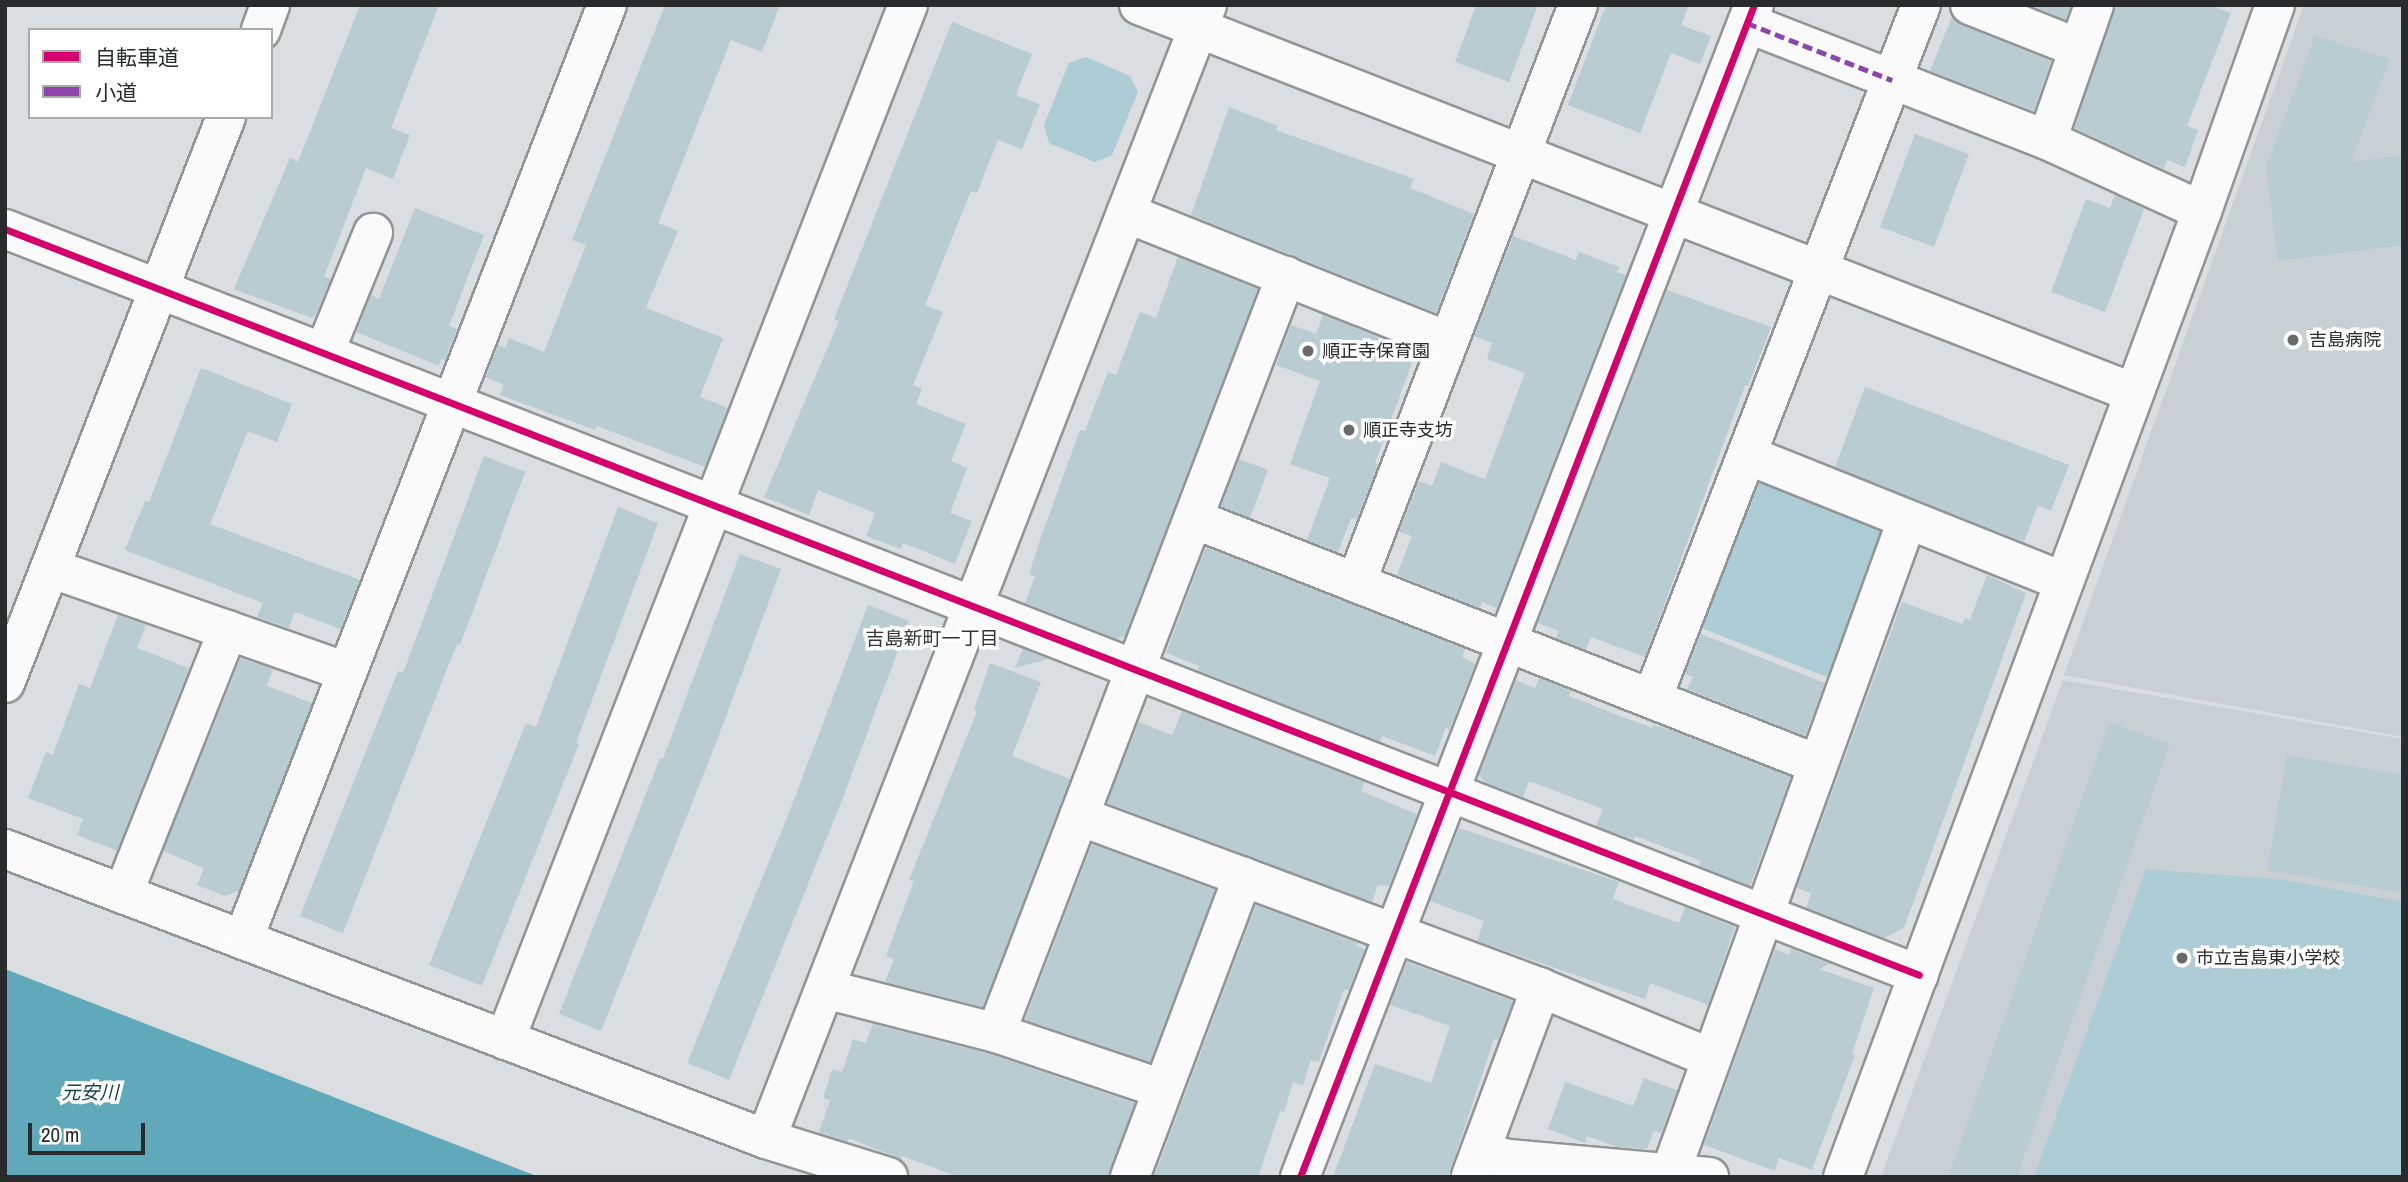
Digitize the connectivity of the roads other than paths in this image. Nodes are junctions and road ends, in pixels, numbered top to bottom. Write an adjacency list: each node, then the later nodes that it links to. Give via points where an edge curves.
1 (270, 5): 12 (street)
2 (607, 5): 29 (street)
3 (908, 5): 31 (street)
4 (1139, 5): 11 (street)
5 (1578, 5): 17 (street)
6 (1921, 5): 14 (street)
7 (1970, 5): 13 (street)
8 (2094, 5): 13 (street)
9 (2275, 5): 18 (street)
10 (1750, 14): 14 (street); 20 (street)
11 (1202, 17): 17 (street); 19 (street)
12 (262, 28)
13 (2078, 48): 16 (street)
14 (1892, 80): 16 (street); 23 (street)
15 (225, 119): 25 (street)
16 (2047, 140): 18 (street)
17 (1520, 155): 20 (street); 26 (street)
18 (2202, 211): 28 (street)
19 (1126, 212): 24 (street); 37 (street)
20 (1673, 214): 23 (street); 39 (street)
21 (5, 229): 25 (street)
22 (373, 233): 27 (street)
23 (1818, 270): 28 (street); 30 (street)
24 (1286, 276): 26 (street); 32 (street)
25 (159, 289): 27 (street); 34 (street)
26 (1448, 341): 36 (street)
27 (324, 353): 29 (street)
28 (2134, 393): 35 (street)
29 (452, 403): 31 (street); 41 (street)
30 (1747, 455): 33 (street); 43 (street)
31 (713, 505): 37 (street); 57 (street)
32 (1194, 519): 36 (street); 40 (street)
33 (1907, 520): 35 (street); 44 (street)
34 (50, 568): 38 (street); 42 (street)
35 (2064, 582): 53 (street)
36 (1356, 583): 39 (street)
37 (974, 607): 40 (street); 55 (street)
38 (228, 631): 41 (street); 49 (street)
39 (1507, 642): 43 (street); 45 (street)
40 (1135, 669): 45 (street); 46 (street)
41 (347, 672): 52 (street)
42 (5, 683)
43 (1652, 699): 44 (street)
44 (1817, 764): 50 (street)
45 (1449, 792): 50 (street); 51 (street)
46 (1079, 816): 48 (street); 56 (street)
47 (5, 849): 49 (street)
48 (1243, 877): 51 (street); 59 (street)
49 (123, 894): 52 (street)
50 (1764, 915): 53 (street); 58 (street)
51 (1394, 933): 54 (street); 65 (street)
52 (243, 940): 57 (street)
53 (1919, 975): 67 (street)
54 (1541, 988): 58 (street); 61 (street)
55 (825, 989): 56 (street); 60 (street)
56 (996, 1033): 59 (street)
57 (505, 1040): 60 (street)
58 (1711, 1058): 62 (street)
59 (1162, 1089): 64 (street)
60 (766, 1139): 63 (street)
61 (1475, 1164): 62 (street, via 1509,1159)
62 (1671, 1171): 66 (street)
63 (888, 1177)
64 (1130, 1177)
65 (1300, 1177)
66 (1709, 1177)
67 (1843, 1177)

